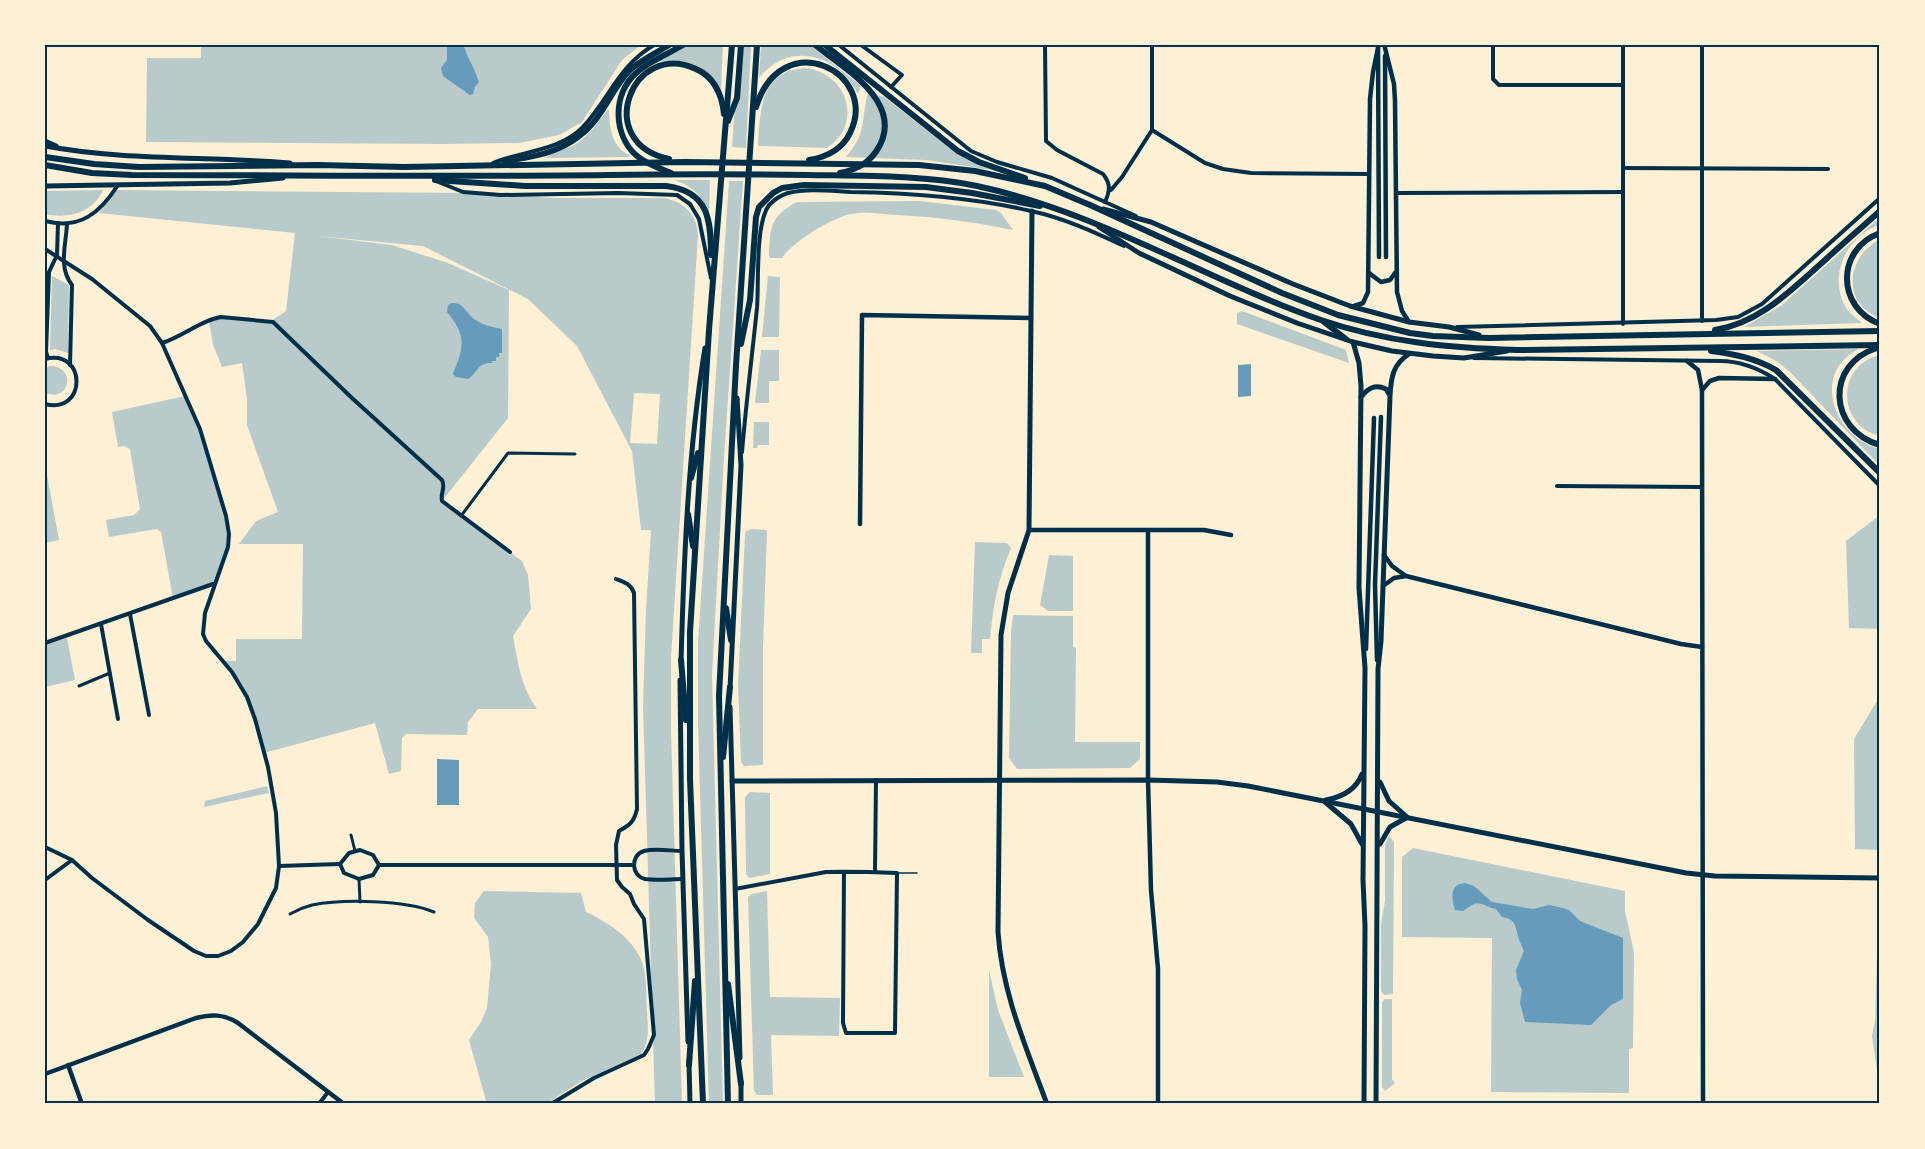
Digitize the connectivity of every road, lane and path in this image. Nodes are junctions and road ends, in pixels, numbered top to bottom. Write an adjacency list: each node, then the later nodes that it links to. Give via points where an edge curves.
1 (654, 45): 29 (street, via 625,68 572,136)
2 (669, 45): 29 (main road, via 625,76 596,120 569,145 534,157)
3 (682, 45): 36 (main road, via 632,77 622,95 618,115 622,134 633,152 649,164)
4 (732, 45): 21 (main road)
5 (741, 45): 21 (main road, via 737,98)
6 (757, 45): 20 (main road)
7 (815, 45): 38 (main road, via 873,92 884,114 882,141 872,158 860,167)
8 (825, 45): 44 (main road, via 958,151)
9 (839, 45): 19 (street)
10 (861, 45): 19 (street, via 902,75)
11 (1045, 45): 45 (street, via 1046,141 1103,174)
12 (1152, 45): 22 (street)
13 (1493, 45): 18 (street, via 1493,79 1498,85)
14 (1623, 45): 18 (street)
15 (1702, 45): 34 (street)
16 (1378, 47): 37 (street, via 1371,85); 63 (street)
17 (1385, 47): 47 (street, via 1394,84); 64 (street)
18 (1623, 85): 33 (street)
19 (891, 87): 49 (street, via 979,156 1052,178)
20 (752, 119): 28 (main road, via 762,91 783,68 805,62 828,67 849,88 855,106 853,126 842,145 825,157); 91 (main road)
21 (726, 127): 27 (main road, via 720,95 699,70 677,64 655,68 637,81 627,102 630,131 640,146 656,155); 68 (main road)
22 (1152, 130): 37 (street, via 1205,163 1222,169 1251,173); 45 (street)
23 (45, 141): 25 (main road)
24 (45, 146): 25 (main road)
25 (75, 152): 31 (main road)
26 (45, 157): 31 (main road, via 139,167)
27 (685, 162): 28 (main road); 32 (main road)
28 (784, 162): 44 (main road, via 919,165 975,171)
29 (493, 163): 32 (main road)
30 (45, 165): 39 (main road, via 109,174)
31 (318, 165): 32 (main road)
32 (475, 166)
33 (1623, 168): 34 (street); 46 (street)
34 (1702, 169): 35 (street); 72 (street)
35 (1828, 169)
36 (674, 174): 38 (main road); 40 (main road)
37 (1369, 174): 67 (street)
38 (828, 175): 51 (main road, via 952,182)
39 (302, 176): 40 (main road); 42 (main road, via 230,183)
40 (408, 177): 41 (main road)
41 (433, 180): 68 (street, via 463,192 491,194 677,195 690,204 699,219); 68 (main road, via 525,186 678,187 690,192 704,208 710,224)
42 (118, 185): 43 (main road); 58 (street, via 96,211)
43 (45, 186)
44 (1046, 186): 50 (main road)
45 (1110, 191): 49 (street)
46 (1623, 192): 47 (street); 74 (street)
47 (1396, 193): 66 (street)
48 (1880, 198): 72 (street, via 1762,304 1720,322)
49 (1105, 202): 56 (street)
50 (1090, 205): 56 (main road); 80 (main road, via 1338,315 1410,333)
51 (1058, 209): 54 (main road); 91 (main road, via 926,187 791,186 773,193 759,207 754,228 750,300)
52 (1032, 211): 61 (street, via 1076,225); 70 (main road); 103 (street, via 978,200 904,193 801,192 778,197 761,226)
53 (1880, 211): 79 (main road, via 1763,312 1727,327)
54 (1088, 220): 61 (main road); 71 (main road)
55 (45, 221): 57 (street)
56 (1150, 222): 69 (main road)
57 (58, 224): 58 (street); 62 (street)
58 (67, 224): 65 (street)
59 (1880, 233): 75 (main road, via 1856,251 1846,277 1854,304)
60 (45, 249): 62 (street)
61 (1139, 253): 81 (main road, via 1269,312)
62 (57, 255): 65 (street); 88 (street, via 49,272)
63 (1379, 257)
64 (1386, 257)
65 (63, 260): 82 (street, via 142,319); 90 (street, via 65,276 72,285)
66 (1396, 272): 67 (street, via 1386,282); 73 (street, via 1399,304)
67 (1369, 273): 69 (street, via 1366,301)
68 (712, 282): 77 (main road)
69 (1350, 306): 73 (main road)
70 (1031, 318): 111 (street, via 862,315); 112 (main road)
71 (1321, 320): 81 (main road); 85 (main road, via 1409,342)
72 (1702, 321): 74 (street)
73 (1409, 322): 76 (main road)
74 (1623, 324): 76 (street)
75 (1880, 324)
76 (1449, 327): 80 (main road)
77 (709, 330): 100 (main road); 105 (main road)
78 (1880, 331): 79 (main road)
79 (1683, 334): 80 (main road)
80 (1489, 338)
81 (1349, 340): 86 (main road); 96 (main road)
82 (162, 343): 110 (street, via 221,317 273,322 438,475 444,484 442,501); 120 (street, via 200,429 226,516 228,547)
83 (1880, 346): 84 (main road); 101 (main road, via 1852,362 1843,377 1839,396 1842,413 1852,428)
84 (1683, 349): 85 (main road); 104 (main road, via 1740,355 1776,370)
85 (1517, 350): 87 (main road)
86 (1409, 354): 87 (main road); 95 (main road, via 1396,365)
87 (1464, 358): 89 (street)
88 (46, 359): 90 (street, via 59,358)
89 (1687, 361): 92 (street, via 1720,358 1743,363); 94 (street, via 1698,370)
90 (70, 365): 97 (street, via 77,379 74,395 63,404)
91 (736, 365): 93 (main road)
92 (1774, 379): 94 (street, via 1719,378); 107 (street)
93 (735, 382): 103 (main road); 122 (main road)
94 (1702, 390): 108 (street)
95 (1390, 396): 96 (main road, via 1386,389 1376,387); 116 (main road)
96 (1362, 397): 129 (main road, via 1359,588)
97 (45, 405)
98 (1381, 417): 130 (street, via 1375,585)
99 (1374, 418): 129 (street)
100 (702, 441): 105 (main road); 117 (main road)
101 (1880, 445)
102 (575, 454): 110 (street, via 508,453)
103 (741, 465): 125 (main road)
104 (1880, 473)
105 (690, 478): 109 (main road)
106 (1557, 486): 108 (street)
107 (1880, 486)
108 (1702, 488): 127 (street)
109 (688, 514): 117 (main road); 128 (main road)
110 (461, 516): 115 (street)
111 (860, 524)
112 (1029, 530): 113 (street); 140 (main road, via 1012,576 1001,635)
113 (1148, 531): 114 (street, via 1204,530); 141 (street)
114 (1231, 535)
115 (510, 552)
116 (1384, 555): 118 (street); 121 (main road)
117 (695, 561): 138 (main road)
118 (1406, 576): 121 (street); 127 (street)
119 (616, 579): 157 (street, via 634,593 637,809 635,819 616,838)
120 (214, 584): 123 (street); 159 (street, via 203,634 232,672 255,719 276,813)
121 (1383, 586): 130 (main road)
122 (723, 593): 125 (main road); 143 (main road)
123 (129, 614): 124 (street); 134 (street)
124 (102, 624): 126 (street); 131 (street)
125 (731, 640): 133 (main road)
126 (45, 643)
127 (1702, 647): 164 (street)
128 (681, 660): 138 (main road); 153 (main road)
129 (1365, 668): 136 (main road)
130 (1378, 669): 137 (main road)
131 (110, 673): 132 (street); 135 (street)
132 (79, 686)
133 (730, 687): 142 (main road); 143 (main road)
134 (149, 715)
135 (118, 719)
136 (1364, 771): 137 (main road); 144 (main road, via 1351,790); 145 (main road)
137 (1378, 775): 146 (main road); 147 (main road, via 1389,801)
138 (690, 779): 174 (main road)
139 (876, 780): 140 (main road); 142 (main road); 161 (street)
140 (999, 780): 141 (main road); 188 (main road, via 1001,966 1014,1015)
141 (1148, 780): 144 (main road, via 1217,782); 189 (street, via 1158,969)
142 (732, 781): 169 (main road)
143 (720, 788): 173 (main road)
144 (1324, 801): 145 (main road); 150 (main road, via 1351,823)
145 (1364, 809): 146 (main road); 150 (main road)
146 (1378, 812): 147 (main road); 151 (main road)
147 (1408, 818): 151 (main road, via 1390,827); 164 (main road)
148 (351, 835): 152 (street)
149 (45, 847): 154 (street)
150 (1363, 849): 190 (main road)
151 (1378, 849): 191 (main road)
152 (355, 851): 155 (street); 156 (street, via 370,852)
153 (682, 851): 158 (street, via 644,851 636,857); 167 (main road)
154 (72, 860): 159 (street, via 148,920 206,956 231,951 258,924 276,888); 168 (street)
155 (340, 864): 159 (street); 166 (street, via 348,876)
156 (378, 865): 157 (street); 166 (street, via 373,875)
157 (616, 865): 158 (street); 183 (street, via 619,884 630,894 644,919 654,1035 644,1055)
158 (634, 865): 167 (street, via 635,872 644,879)
159 (279, 866)
160 (844, 872): 161 (street); 162 (street, via 846,1033 895,1033); 169 (street)
161 (875, 872): 162 (street)
162 (897, 873): 163 (lane)
163 (917, 873)
164 (1702, 876): 165 (main road); 192 (street)
165 (1880, 878)
166 (359, 879): 170 (street)
167 (683, 879): 176 (main road)
168 (45, 880)
169 (735, 889): 178 (main road)
170 (360, 903): 171 (street, via 412,905); 172 (street, via 314,904)
171 (434, 912)
172 (290, 914)
173 (725, 952): 178 (main road); 186 (main road)
174 (697, 954): 176 (main road); 185 (main road)
175 (68, 1065): 177 (street); 179 (street, via 196,1018 216,1015 238,1023); 180 (street)
176 (689, 1065): 184 (main road)
177 (45, 1074)
178 (741, 1084): 187 (main road)
179 (328, 1092): 181 (street); 182 (street)
180 (82, 1104)
181 (319, 1104)
182 (344, 1104)
183 (551, 1104)
184 (690, 1104)
185 (703, 1104)
186 (728, 1104)
187 (741, 1104)
188 (1047, 1104)
189 (1158, 1104)
190 (1364, 1104)
191 (1376, 1104)
192 (1703, 1104)

